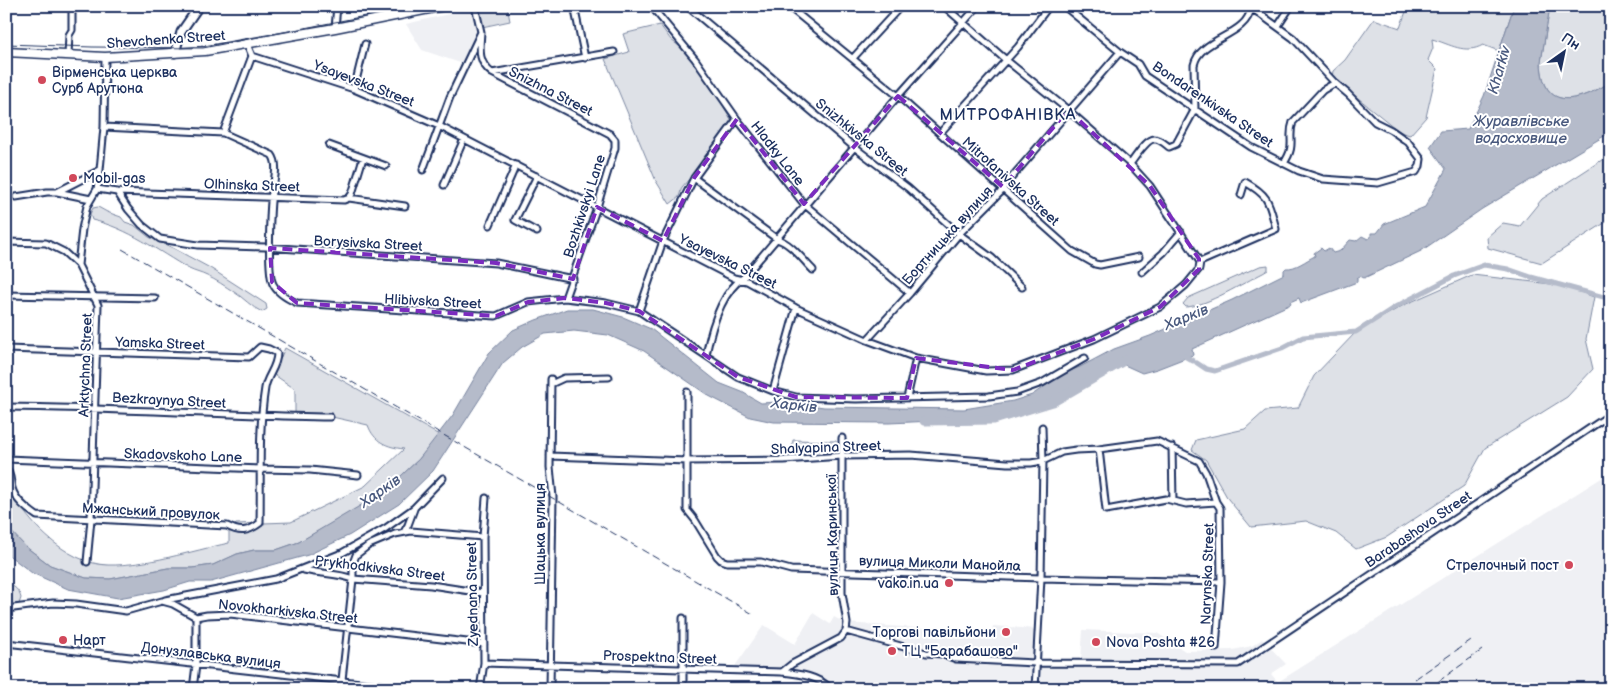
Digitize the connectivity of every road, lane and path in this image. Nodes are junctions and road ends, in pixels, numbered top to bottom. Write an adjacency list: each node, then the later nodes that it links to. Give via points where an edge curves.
1 (72, 6): 27 (street)
2 (199, 6): 26 (street, via 181,32)
3 (337, 6): 19 (street)
4 (444, 6): 19 (main road, Shevchenka Street)
5 (475, 6): 20 (street)
6 (574, 6): 30 (street)
7 (651, 6): 43 (street, Hladky Lane, via 695,59)
8 (687, 6): 51 (street, Snizhkivska Street)
9 (788, 6): 31 (street, Mitrofanivska Street)
10 (901, 6): 31 (street)
11 (944, 6): 17 (street)
12 (978, 6): 17 (street)
13 (1049, 6): 34 (street)
14 (1064, 6): 25 (street, Bondarenkivska Street)
15 (1291, 6): 18 (street)
16 (1250, 7): 18 (street); 42 (street, via 1244,23 1195,60)
17 (963, 23): 34 (street); 40 (street)
18 (1278, 26): 38 (street)
19 (334, 28): 21 (main road, Shevchenka Street)
20 (481, 32): 32 (street); 33 (street)
21 (247, 44): 26 (main road, Shevchenka Street); 28 (street)
22 (365, 44): 39 (street)
23 (6, 52): 27 (main road, Shevchenka Street)
24 (614, 52): 30 (street)
25 (1120, 52): 41 (street, Бортницька вулиця); 42 (street, Bondarenkivska Street, via 1138,64 1145,76)
26 (175, 53): 29 (main road, Shevchenka Street)
27 (68, 55): 29 (main road, Shevchenka Street)
28 (252, 56): 39 (street, Ysayevska Street); 46 (street)
29 (105, 57): 45 (street)
30 (585, 58): 35 (street)
31 (853, 58): 40 (street, Mitrofanivska Street)
32 (469, 59): 33 (street); 44 (street)
33 (480, 59): 36 (street, Snizhna Street)
34 (1006, 60): 41 (street); 47 (street)
35 (506, 70): 36 (street); 37 (street)
36 (492, 73): 37 (street, Snizhna Street)
37 (503, 79): 49 (street, Snizhna Street, via 610,134)
38 (1334, 83): 53 (street, via 1323,90 1293,122 1292,145); 53 (street, Bondarenkivska Street, via 1375,122 1408,142 1420,156 1421,163 1416,172 1378,183 1322,178)
39 (354, 89): 44 (street, Ysayevska Street)
40 (898, 96): 47 (street, Mitrofanivska Street); 51 (street)
41 (1068, 110): 54 (street); 63 (street, Бортницька вулиця)
42 (1195, 110): 53 (street, Bondarenkivska Street, via 1250,147); 54 (street, via 1175,146 1157,139 1149,140)
43 (737, 119): 60 (street); 71 (street, Hladky Lane)
44 (439, 126): 48 (street, Ysayevska Street); 58 (street)
45 (104, 128): 46 (street); 57 (street)
46 (223, 133): 68 (street, via 274,157)
47 (940, 133): 63 (street, Mitrofanivska Street)
48 (464, 139): 55 (street, Ysayevska Street); 61 (street)
49 (615, 140): 73 (street, Bozhkivskyi Lane)
50 (329, 145): 52 (street)
51 (854, 147): 71 (street); 77 (street, Snizhkivska Street, via 908,188)
52 (364, 158): 56 (street); 69 (street)
53 (1284, 163)
54 (1130, 164): 76 (street, via 1150,186)
55 (516, 165): 59 (street, Ysayevska Street); 74 (street)
56 (386, 166)
57 (100, 170): 62 (street); 64 (street)
58 (423, 170)
59 (536, 176): 73 (street, Ysayevska Street); 75 (street, via 515,220)
60 (694, 178): 78 (street); 79 (street)
61 (444, 185)
62 (97, 189): 65 (street, Olhinska Street); 70 (street)
63 (1003, 189): 77 (street, Бортницька вулиця); 82 (street, Mitrofanivska Street, via 1072,251 1095,264)
64 (57, 192): 67 (street); 70 (street)
65 (118, 192): 68 (street, Olhinska Street); 81 (street, Borysivska Street, via 142,225 160,239 198,245)
66 (1241, 195): 83 (street, via 1245,182 1265,195 1276,229)
67 (16, 197)
68 (272, 197): 69 (street, Olhinska Street); 81 (street)
69 (349, 198): 72 (street, Olhinska Street)
70 (91, 199): 84 (street, via 82,229)
71 (804, 204): 78 (street); 90 (street, Hladky Lane)
72 (405, 206)
73 (597, 207): 79 (street, Ysayevska Street); 87 (street, Bozhkivskyi Lane)
74 (490, 225)
75 (537, 232)
76 (1181, 232): 83 (street); 86 (street)
77 (959, 234): 89 (street, Snizhkivska Street); 90 (street, Бортницька вулиця)
78 (777, 239): 85 (street, via 796,252); 88 (street)
79 (663, 241): 88 (street, Ysayevska Street); 96 (street)
80 (6, 242): 84 (street, via 46,243 64,252)
81 (270, 248): 87 (street, Borysivska Street, via 496,263); 94 (street, Hlibivska Street, via 272,282 290,300 304,304 496,316 528,302)
82 (1139, 257)
83 (1200, 262): 101 (street, Ysayevska Street, via 1199,269 1186,285 1160,308 1094,339 1013,370 986,371)
84 (78, 265): 92 (street, Arktychna Street)
85 (813, 270)
86 (1142, 272)
87 (573, 279): 94 (street)
88 (740, 279): 95 (street, Ysayevska Street); 100 (street, via 718,311)
89 (1022, 286)
90 (910, 292): 97 (street, Бортницька вулиця)
91 (6, 295): 92 (street)
92 (95, 297): 93 (street); 99 (street, Arktychna Street, via 98,305)
93 (155, 298)
94 (565, 298): 96 (street, Hlibivska Street)
95 (796, 308): 97 (street, Ysayevska Street); 105 (street)
96 (639, 311): 100 (street, Hlibivska Street)
97 (867, 340): 101 (street, Ysayevska Street)
98 (6, 349): 99 (street, Yamska Street)
99 (96, 351): 108 (street, Arktychna Street); 110 (street, Yamska Street, via 249,358 260,348 269,349 277,354 277,361 267,378)
100 (706, 355): 105 (street, Hlibivska Street, via 738,377)
101 (916, 358): 106 (street)
102 (1086, 358): 106 (street, Hlibivska Street, via 1042,383 1017,392)
103 (609, 377): 117 (street, Шацька вулиця, via 551,381)
104 (687, 392): 120 (street)
105 (773, 392): 106 (street, Hlibivska Street, via 796,397)
106 (907, 398)
107 (6, 407): 108 (street, Bezkraynya Street)
108 (95, 408): 110 (street, Bezkraynya Street); 122 (street, Arktychna Street)
109 (1611, 414): 153 (street, Barabashova Street, via 1238,664)
110 (262, 416): 111 (street, Bezkraynya Street); 124 (street)
111 (330, 417)
112 (1042, 427): 121 (street)
113 (842, 438): 118 (street, вулиця Каринської)
114 (1157, 441): 115 (street, Narynska Street); 116 (street, Shalyapina Street)
115 (1172, 447): 128 (street); 129 (street, Narynska Street, via 1199,461)
116 (1099, 450): 121 (street, Shalyapina Street, via 1062,452); 128 (street, via 1106,510 1166,499)
117 (550, 456): 120 (street, Shalyapina Street); 154 (street, Шацька вулиця, via 553,497)
118 (842, 456): 120 (street, Shalyapina Street); 121 (street, Shalyapina Street, via 911,456 1007,463); 138 (street, вулиця Каринської)
119 (6, 459): 122 (street, Skadovskoho Lane)
120 (687, 461): 138 (street, вулиця Миколи Манойла, via 686,510 721,560 760,562 791,570)
121 (1043, 461): 140 (street)
122 (92, 462): 124 (street, Skadovskoho Lane); 131 (street, Arktychna Street)
123 (6, 468): 131 (street, Мжанський провулок, via 13,492 37,516)
124 (261, 469): 125 (street, Skadovskoho Lane); 131 (street, Мжанський провулок, via 260,523 249,531 226,526)
125 (358, 475)
126 (443, 478): 130 (street)
127 (486, 498): 135 (street, Zyednana Street)
128 (1173, 501): 129 (street, via 1186,504)
129 (1216, 502): 141 (street, Narynska Street, via 1220,508)
130 (414, 508): 132 (street); 137 (street, via 342,553)
131 (91, 519): 136 (street, Arktychna Street)
132 (408, 525): 133 (street); 134 (street)
133 (411, 531): 134 (street); 135 (street)
134 (404, 532): 139 (street, via 369,545 356,555)
135 (483, 538): 142 (street, Zyednana Street)
136 (87, 562)
137 (304, 569): 139 (street, Prykhodkivska Street); 143 (street, via 276,579)
138 (843, 570): 140 (street, вулиця Миколи Манойла); 148 (street, вулиця Каринської)
139 (353, 578): 142 (street, Prykhodkivska Street); 147 (street)
140 (1041, 578): 141 (street, вулиця Миколи Манойла); 153 (street)
141 (1221, 582): 151 (street, Narynska Street)
142 (483, 593): 150 (street, Zyednana Street)
143 (162, 601): 144 (street, via 126,611 52,603); 145 (street)
144 (6, 609)
145 (196, 617): 147 (street, Novokharkivska Street, via 230,614); 155 (street)
146 (683, 618): 156 (street)
147 (348, 628): 150 (street, Novokharkivska Street); 158 (street)
148 (846, 631): 153 (street, via 956,659); 157 (street, via 841,638)
149 (6, 643): 155 (street, Донузлавська вулиця)
150 (484, 644): 152 (street, Zyednana Street)
151 (1216, 648)
152 (484, 663): 154 (street, Prospektna Street); 163 (street, Zyednana Street)
153 (1035, 663): 167 (street)
154 (550, 664): 156 (street, Prospektna Street); 164 (street, Шацька вулиця)
155 (196, 665): 158 (street, Донузлавська вулиця); 160 (street)
156 (683, 670): 157 (street, Prospektna Street); 165 (street)
157 (782, 672): 166 (street, Prospektna Street, via 822,681)
158 (342, 681): 161 (street); 162 (street, Донузлавська вулиця)
159 (1611, 683): 168 (street)
160 (193, 689)
161 (341, 689)
162 (414, 689)
163 (480, 689)
164 (550, 689)
165 (683, 689)
166 (831, 689)
167 (1035, 689)
168 (1606, 689)

